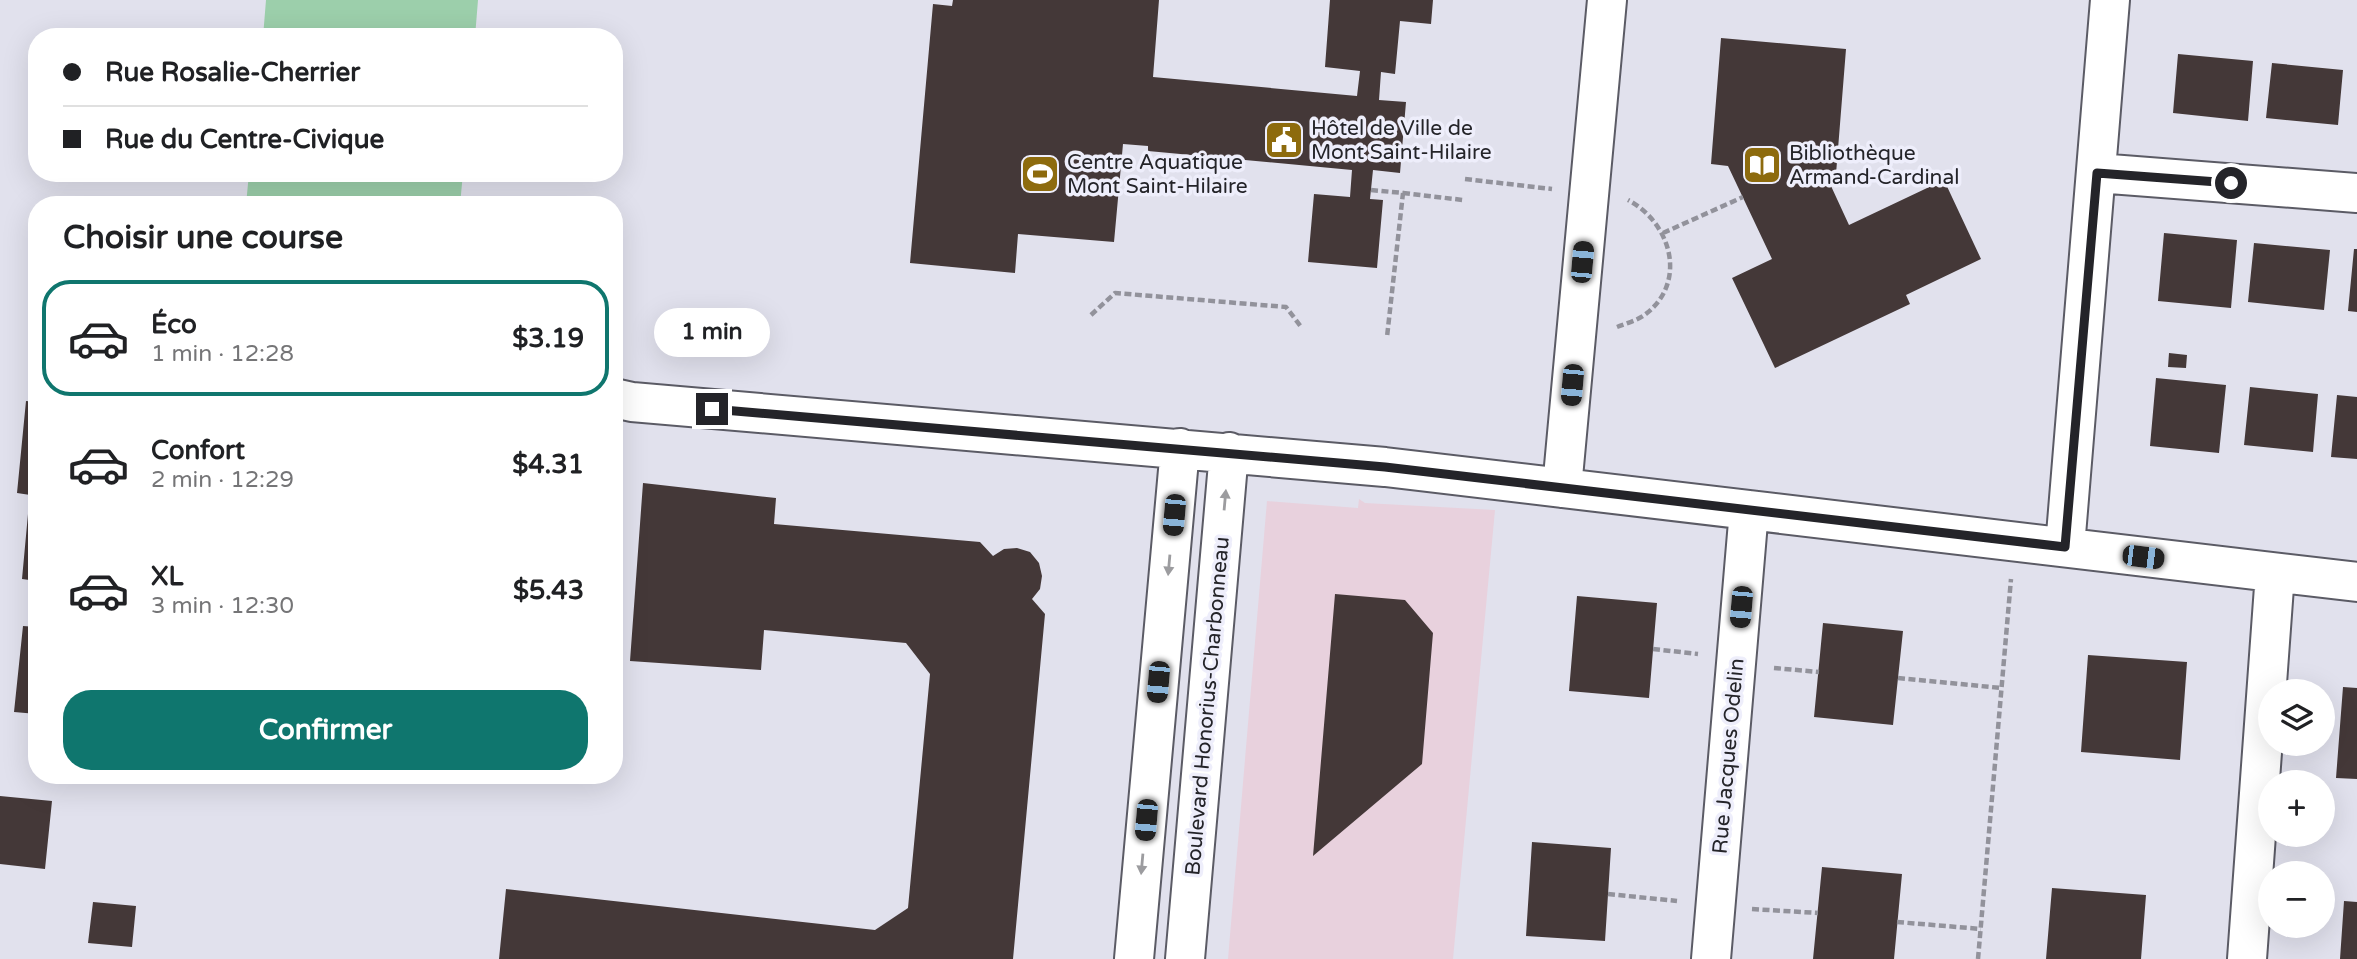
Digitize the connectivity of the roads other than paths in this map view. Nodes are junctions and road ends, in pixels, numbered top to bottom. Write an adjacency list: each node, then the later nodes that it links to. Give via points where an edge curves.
1 (1607, 0): 8 (street)
2 (2110, 0): 3 (street)
3 (2097, 173): 4 (street); 10 (street)
4 (2357, 192)
5 (623, 399): 6 (street)
6 (1180, 448): 7 (street); 13 (street, one-way to 13)
7 (1229, 452): 8 (street); 14 (street, Boulevard Honorius-Charbonneau, one-way to 7)
8 (1562, 488): 9 (street)
9 (1749, 510): 10 (street); 15 (street, Rue Jacques Odelin)
10 (2065, 547): 11 (street)
11 (2275, 573): 12 (street); 16 (street)
12 (2357, 582)
13 (1133, 959)
14 (1185, 959)
15 (1711, 959)
16 (2247, 959)

